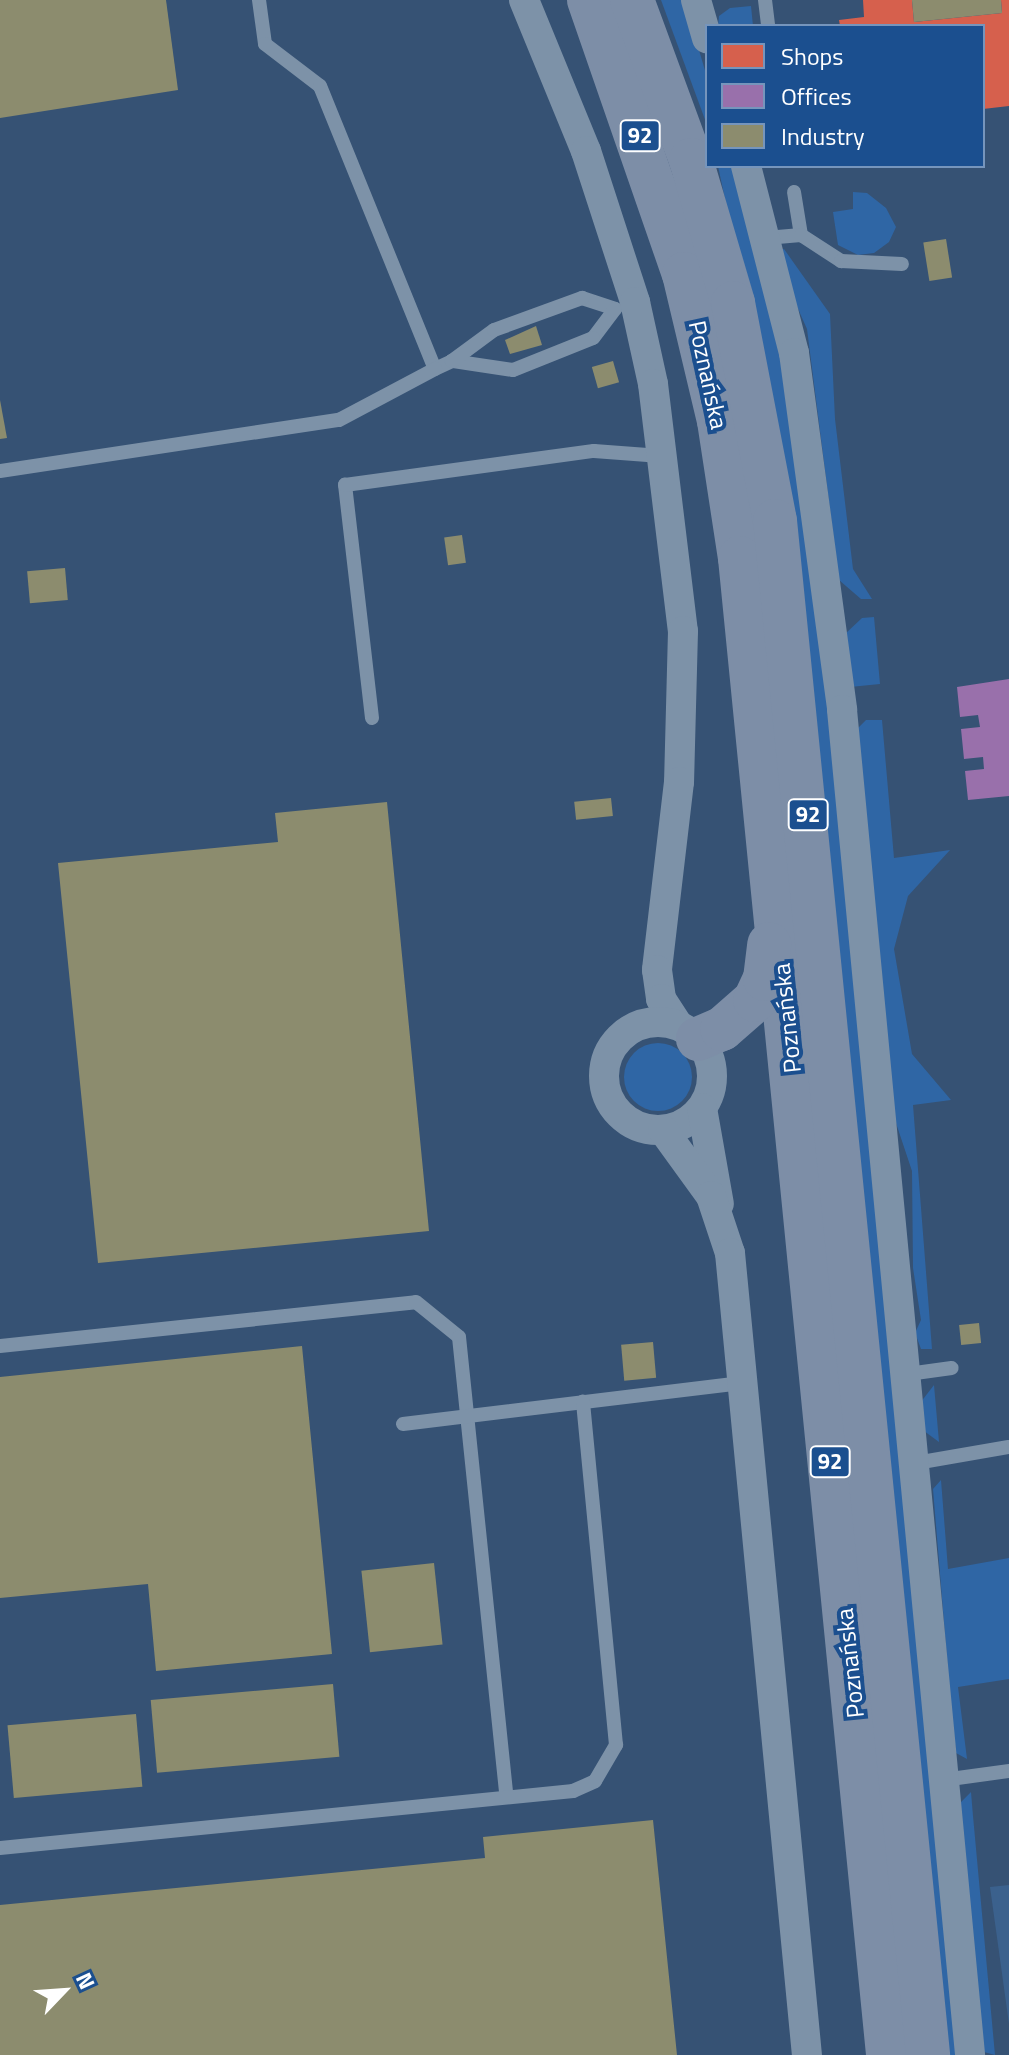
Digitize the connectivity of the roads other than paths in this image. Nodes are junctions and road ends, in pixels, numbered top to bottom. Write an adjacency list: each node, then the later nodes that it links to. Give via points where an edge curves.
1 (259, 0): 16 (lane, via 265,44 320,86)
2 (524, 0): 14 (street, via 586,151)
3 (589, 0): 20 (main road, Poznańska / 92, via 654,177 705,353 740,558)
4 (632, 0): 40 (main road, Poznańska / 92, via 687,147 733,303 775,521)
5 (696, 0): 8 (street)
6 (765, 0): 7 (lane)
7 (768, 24)
8 (705, 31)
9 (747, 168): 12 (street)
10 (794, 192): 11 (lane)
11 (801, 235): 12 (lane); 13 (lane, via 841,261)
12 (766, 238): 27 (street, via 794,353 842,710)
13 (902, 264)
14 (625, 306): 15 (lane, via 582,298 494,330); 15 (lane, via 593,338 513,370); 17 (street)
15 (452, 361): 16 (lane)
16 (435, 369): 18 (lane, via 339,420)
17 (661, 456): 19 (lane, via 594,451 345,485); 21 (street, via 684,679 657,986)
18 (0, 471)
19 (372, 718)
20 (773, 869): 21 (main road, via 768,963 761,991 734,1021); 39 (main road, Poznańska / 92)
21 (688, 1032): 22 (street, via 712,1073); 23 (street, via 640,1024 623,1034 604,1068 613,1105 626,1120)
22 (702, 1108): 23 (street); 24 (street, via 717,1169)
23 (663, 1130): 24 (street)
24 (720, 1214): 28 (street, via 730,1253)
25 (0, 1346): 30 (lane, via 416,1302 459,1337)
26 (952, 1368): 27 (lane)
27 (908, 1374): 33 (street)
28 (744, 1383): 29 (lane); 38 (street)
29 (583, 1402): 30 (lane); 36 (lane, via 616,1745 595,1781 573,1791)
30 (466, 1416): 31 (lane); 36 (lane)
31 (403, 1424)
32 (1009, 1447): 33 (lane)
33 (916, 1463): 35 (street)
34 (1009, 1771): 35 (lane)
35 (943, 1780): 41 (street)
36 (506, 1794): 37 (lane)
37 (0, 1848)
38 (807, 2055)
39 (888, 2055)
40 (928, 2055)
41 (970, 2055)

